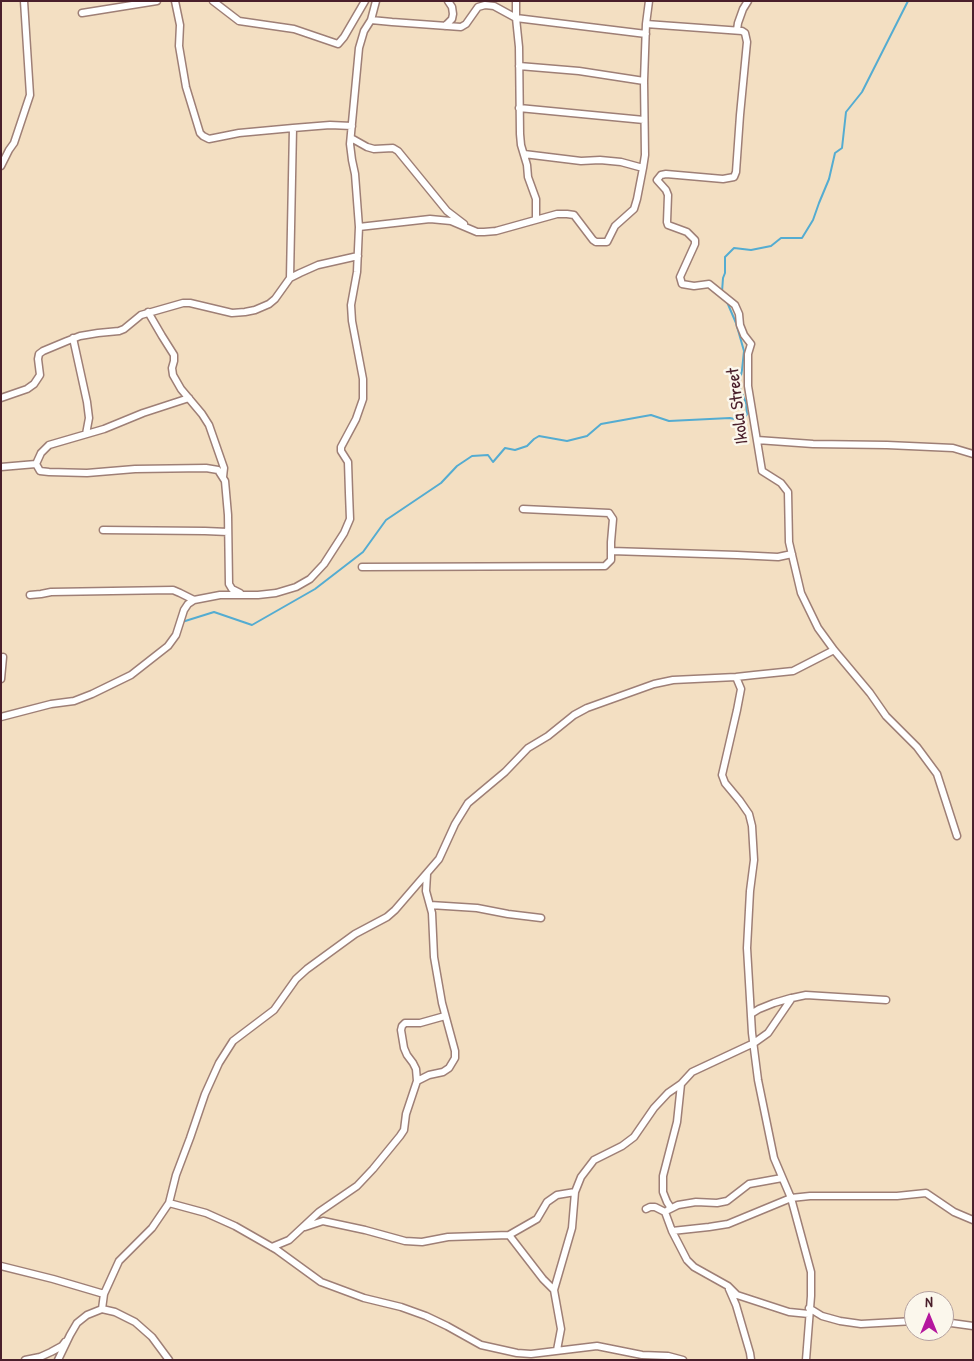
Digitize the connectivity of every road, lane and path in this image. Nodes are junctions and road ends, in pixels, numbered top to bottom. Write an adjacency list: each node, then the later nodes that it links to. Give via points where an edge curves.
1 (24, 1): 27 (street, via 30,95 14,143)
2 (157, 1): 12 (street)
3 (175, 1): 24 (street, via 180,57 200,133 209,139)
4 (213, 1): 5 (street, via 239,21 294,29 338,44)
5 (365, 1)
6 (376, 1): 14 (street)
7 (448, 1): 16 (street, via 452,7 452,19)
8 (516, 1): 13 (street)
9 (649, 1): 15 (street)
10 (748, 1): 17 (street)
11 (490, 3): 13 (street); 16 (street, via 480,5 464,26)
12 (82, 13)
13 (516, 18): 18 (street); 19 (street)
14 (371, 20): 16 (street); 23 (street, via 359,48)
15 (646, 24): 17 (street); 18 (street)
16 (445, 26)
17 (737, 30): 39 (street, Ikola Street, via 745,33 747,42 734,177 722,179 666,174 657,180 668,195 668,225 687,232 695,240 680,277 682,284 709,284 734,305 744,335 751,344 748,386)
18 (646, 34): 20 (street)
19 (519, 66): 20 (street); 21 (street)
20 (644, 81): 22 (street)
21 (519, 108): 22 (street); 26 (street)
22 (644, 120): 28 (street)
23 (352, 126): 24 (street); 25 (street)
24 (293, 128): 33 (street)
25 (351, 138): 30 (street); 31 (street, via 368,147 398,151 446,211)
26 (524, 154): 28 (street, via 621,162); 29 (street, via 536,199)
27 (1, 166)
28 (643, 168): 29 (street, via 634,209 615,226 607,242 593,240 574,215 562,213)
29 (536, 220): 31 (street, via 496,231 477,232)
30 (358, 227): 31 (street, via 430,219); 32 (street)
31 (469, 228)
32 (358, 256): 33 (street, via 318,265); 50 (street, via 351,305 363,379 363,399 341,447 348,462 350,519 324,564 310,579 276,593)
33 (290, 278): 34 (street, via 269,304 245,312 232,313 183,303)
34 (148, 312): 35 (street, via 119,331); 37 (street, via 173,352 173,376)
35 (73, 338): 36 (street, via 40,354 40,375 34,384); 38 (street, via 87,402)
36 (1, 398)
37 (189, 398): 38 (street); 43 (street, via 210,425 224,468)
38 (86, 434): 41 (street, via 49,445 40,453)
39 (757, 440): 40 (street, via 953,448); 48 (street, Ikola Street, via 762,471 781,483 788,492)
40 (973, 454)
41 (36, 464): 42 (street); 43 (street, via 40,471 87,473 206,468 218,470)
42 (1, 467)
43 (223, 477): 46 (street)
44 (523, 509): 47 (street, via 608,513 613,519)
45 (103, 530): 46 (street)
46 (228, 532): 50 (street, via 229,584)
47 (611, 551): 48 (street, via 778,557); 49 (street, via 611,560 605,566)
48 (792, 554): 53 (street, Ikola Street, via 802,593 818,628)
49 (362, 567)
50 (243, 594): 52 (street)
51 (30, 595): 52 (street, via 173,590)
52 (194, 600): 57 (street, via 184,610 176,635 168,646 131,675 74,701)
53 (834, 650): 55 (street, via 793,672); 58 (street, Ikola Street, via 937,774)
54 (3, 657): 56 (street)
55 (736, 677): 59 (street, via 654,684 574,715 528,748 468,803 439,859); 64 (street, via 740,696 722,775 749,814 752,826 754,860 747,948)
56 (1, 679)
57 (1, 717)
58 (956, 836)
59 (427, 874): 60 (street, via 426,891); 72 (street, via 395,910 307,969 274,1010 233,1042 205,1094)
60 (430, 905): 61 (street); 65 (street, via 434,956)
61 (541, 918)
62 (792, 998): 63 (street, via 806,995); 64 (street); 66 (street, via 768,1033)
63 (886, 1000)
64 (751, 1014): 66 (street)
65 (446, 1016): 67 (street, via 455,1058 450,1068); 67 (street, via 402,1026 404,1048 416,1069)
66 (754, 1043): 68 (street, via 692,1072); 69 (street, via 763,1109)
67 (417, 1081): 77 (street, via 400,1136 357,1186)
68 (681, 1084): 70 (street, via 654,1108 634,1137 594,1160 580,1177); 73 (street, via 677,1122 663,1176 663,1192)
69 (782, 1178): 71 (street); 73 (street, via 749,1184 727,1201 696,1202)
70 (575, 1192): 79 (street, via 557,1195 547,1202 537,1219); 83 (street, via 572,1228)
71 (791, 1198): 76 (street, via 926,1193 954,1212); 78 (street, via 728,1224); 86 (street, via 811,1272)
72 (169, 1203): 80 (street, via 206,1213); 84 (street, via 152,1228 119,1261)
73 (672, 1208): 75 (street)
74 (646, 1209): 75 (street, via 656,1207)
75 (665, 1212): 78 (street)
76 (973, 1220)
77 (300, 1229): 79 (street, via 323,1221 405,1241 422,1242 448,1237); 80 (street, via 289,1240)
78 (672, 1231): 82 (street, via 694,1267)
79 (509, 1236): 83 (street)
80 (272, 1246): 91 (street, via 320,1282 426,1316 481,1345 516,1353)
81 (1, 1266): 84 (street)
82 (728, 1286): 86 (street, via 741,1297 789,1312); 96 (street)
83 (554, 1290): 91 (street, via 561,1329)
84 (104, 1294): 85 (street)
85 (102, 1309): 90 (street, via 86,1315); 94 (street, via 136,1322 152,1336)
86 (809, 1311): 87 (street, via 840,1322); 97 (street)
87 (904, 1322)
88 (954, 1323): 89 (street)
89 (973, 1326)
90 (70, 1335): 92 (street, via 62,1346 40,1357); 93 (street)
91 (558, 1350): 95 (street, via 597,1346)
92 (25, 1360)
93 (58, 1360)
94 (170, 1360)
95 (684, 1360)
96 (751, 1360)
97 (806, 1360)

